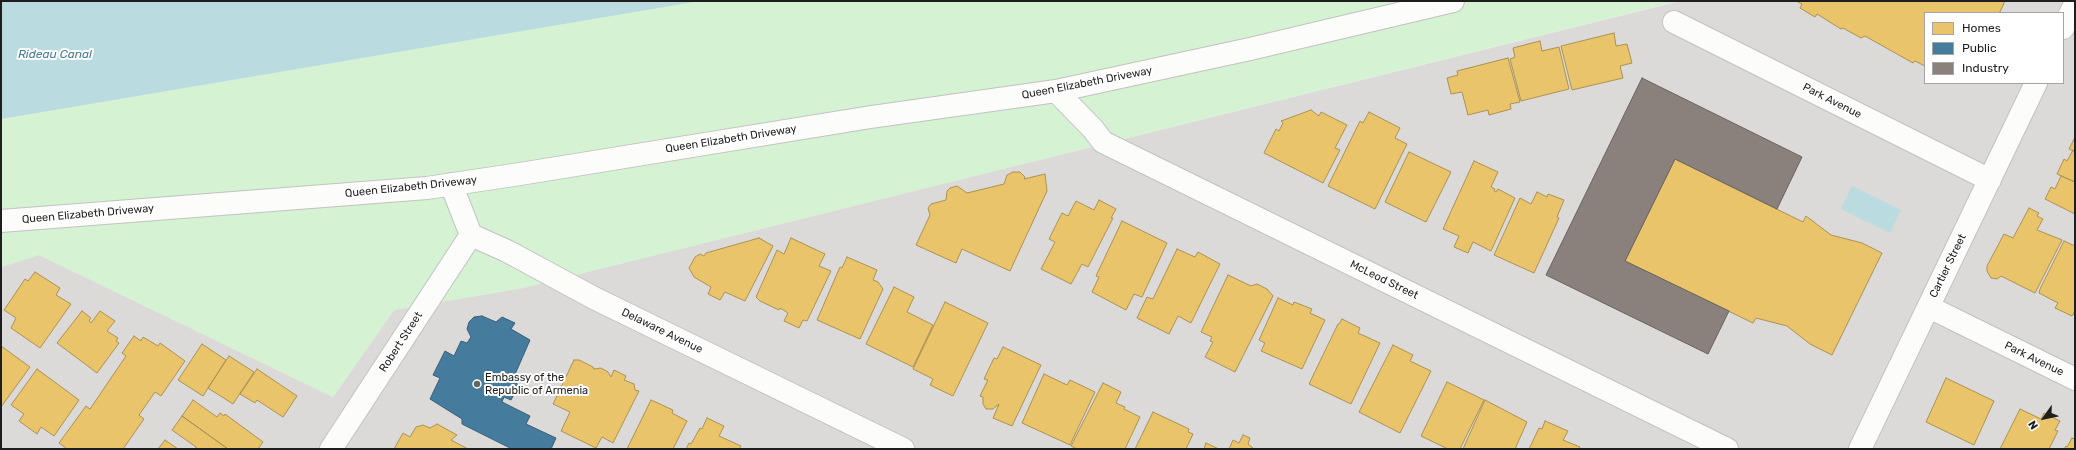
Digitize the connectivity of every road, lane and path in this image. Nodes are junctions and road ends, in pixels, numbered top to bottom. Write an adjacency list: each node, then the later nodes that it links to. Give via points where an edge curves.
1 (1453, 1): 6 (street, Queen Elizabeth Driveway)
2 (2075, 4): 4 (street)
3 (1674, 22): 7 (street, Park Avenue)
4 (2064, 26)
5 (2036, 84): 7 (street, Cartier Street)
6 (1056, 91): 8 (street, Queen Elizabeth Driveway, via 871,117); 15 (street, McLeod Street, via 1103,142)
7 (1990, 180): 11 (street, Cartier Street)
8 (451, 184): 9 (street, Queen Elizabeth Driveway); 10 (street)
9 (1, 221)
10 (471, 235): 13 (street, Robert Street); 14 (street, Delaware Avenue)
11 (1929, 307): 12 (street, Park Avenue); 16 (street, Cartier Street)
12 (2075, 380)
13 (331, 449)
14 (904, 449)
15 (1727, 449)
16 (1860, 449)

